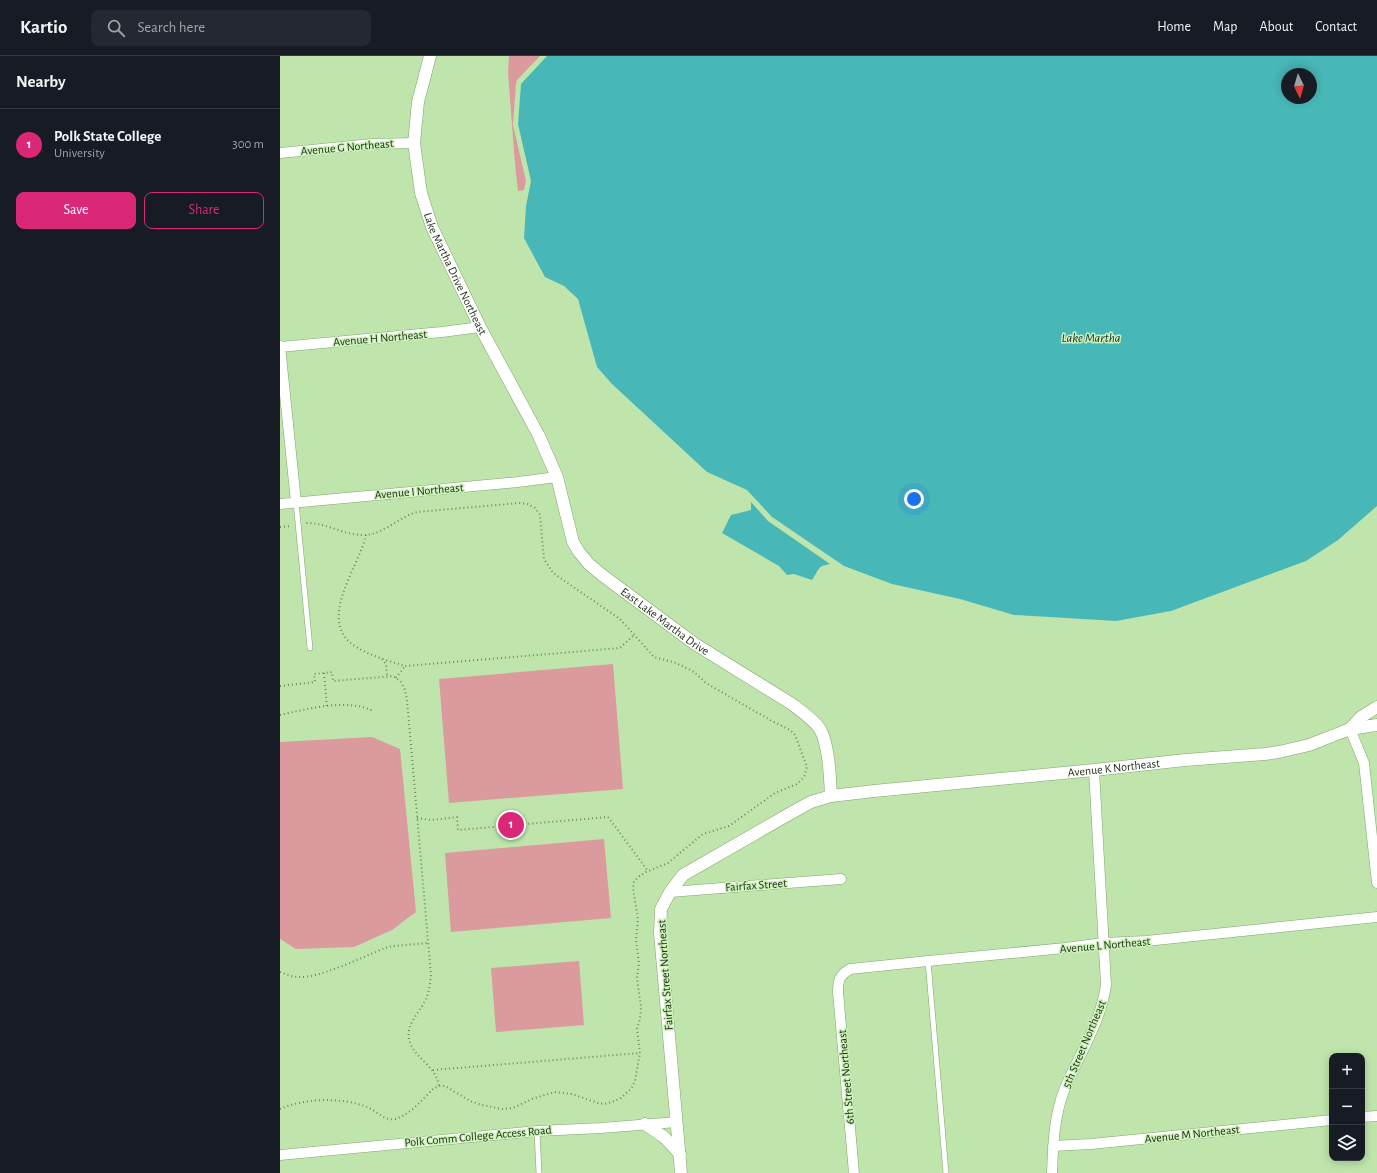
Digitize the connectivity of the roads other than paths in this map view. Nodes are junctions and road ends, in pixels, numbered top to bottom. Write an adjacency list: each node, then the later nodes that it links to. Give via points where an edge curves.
1 (430, 56): 2 (street, Lake Martha Drive Northeast, via 418,102)
2 (414, 143): 3 (street, Avenue G Northeast, via 372,144); 4 (street, Lake Martha Drive Northeast, via 421,193 432,227)
3 (280, 153)
4 (480, 327): 5 (street, Avenue H Northeast); 6 (street, Lake Martha Drive Northeast, via 539,436)
5 (280, 347): 7 (street)
6 (557, 477): 7 (street, Avenue I Northeast); 15 (street, East Lake Martha Drive, via 574,542 589,564 695,644 792,704 820,729 827,751)
7 (296, 502): 8 (street, Avenue I Northeast); 9 (lane)
8 (280, 504)
9 (310, 648)
10 (1377, 707): 12 (street, Avenue K Northeast, via 1361,717)
11 (1377, 725): 12 (street, Avenue K Northeast)
12 (1350, 729): 13 (street, Avenue K Northeast, via 1308,745 1279,752); 17 (street, via 1364,763)
13 (1094, 770): 14 (street, Avenue K Northeast); 20 (street, 5th Street Northeast)
14 (874, 790): 15 (street, Fairfax Street Northeast)
15 (832, 796): 18 (street, Fairfax Street Northeast, via 811,802 683,874)
16 (841, 878): 18 (street, Fairfax Street)
17 (1377, 883)
18 (670, 892): 26 (street, Fairfax Street Northeast, via 661,909 660,933)
19 (1377, 917): 20 (street, Avenue L Northeast)
20 (1104, 943): 21 (street, Avenue L Northeast); 29 (street, 5th Street Northeast, via 1104,995 1099,1014 1058,1107)
21 (928, 961): 22 (street, Avenue L Northeast, via 850,969); 35 (lane)
22 (838, 981): 34 (street, 6th Street Northeast)
23 (1377, 1116): 24 (street)
24 (1365, 1117)
25 (1329, 1120): 29 (street, Avenue M Northeast)
26 (677, 1122): 27 (street, Polk Comm College Access Road); 31 (street, Fairfax Street Northeast)
27 (645, 1124): 28 (street, Polk Comm College Access Road); 31 (street)
28 (537, 1131): 30 (street, Polk Comm College Access Road); 32 (lane)
29 (1053, 1146): 36 (street, 5th Street Northeast)
30 (280, 1154)
31 (680, 1154): 33 (street, Fairfax Street Northeast)
32 (539, 1173)
33 (681, 1173)
34 (854, 1173)
35 (946, 1173)
36 (1052, 1173)

